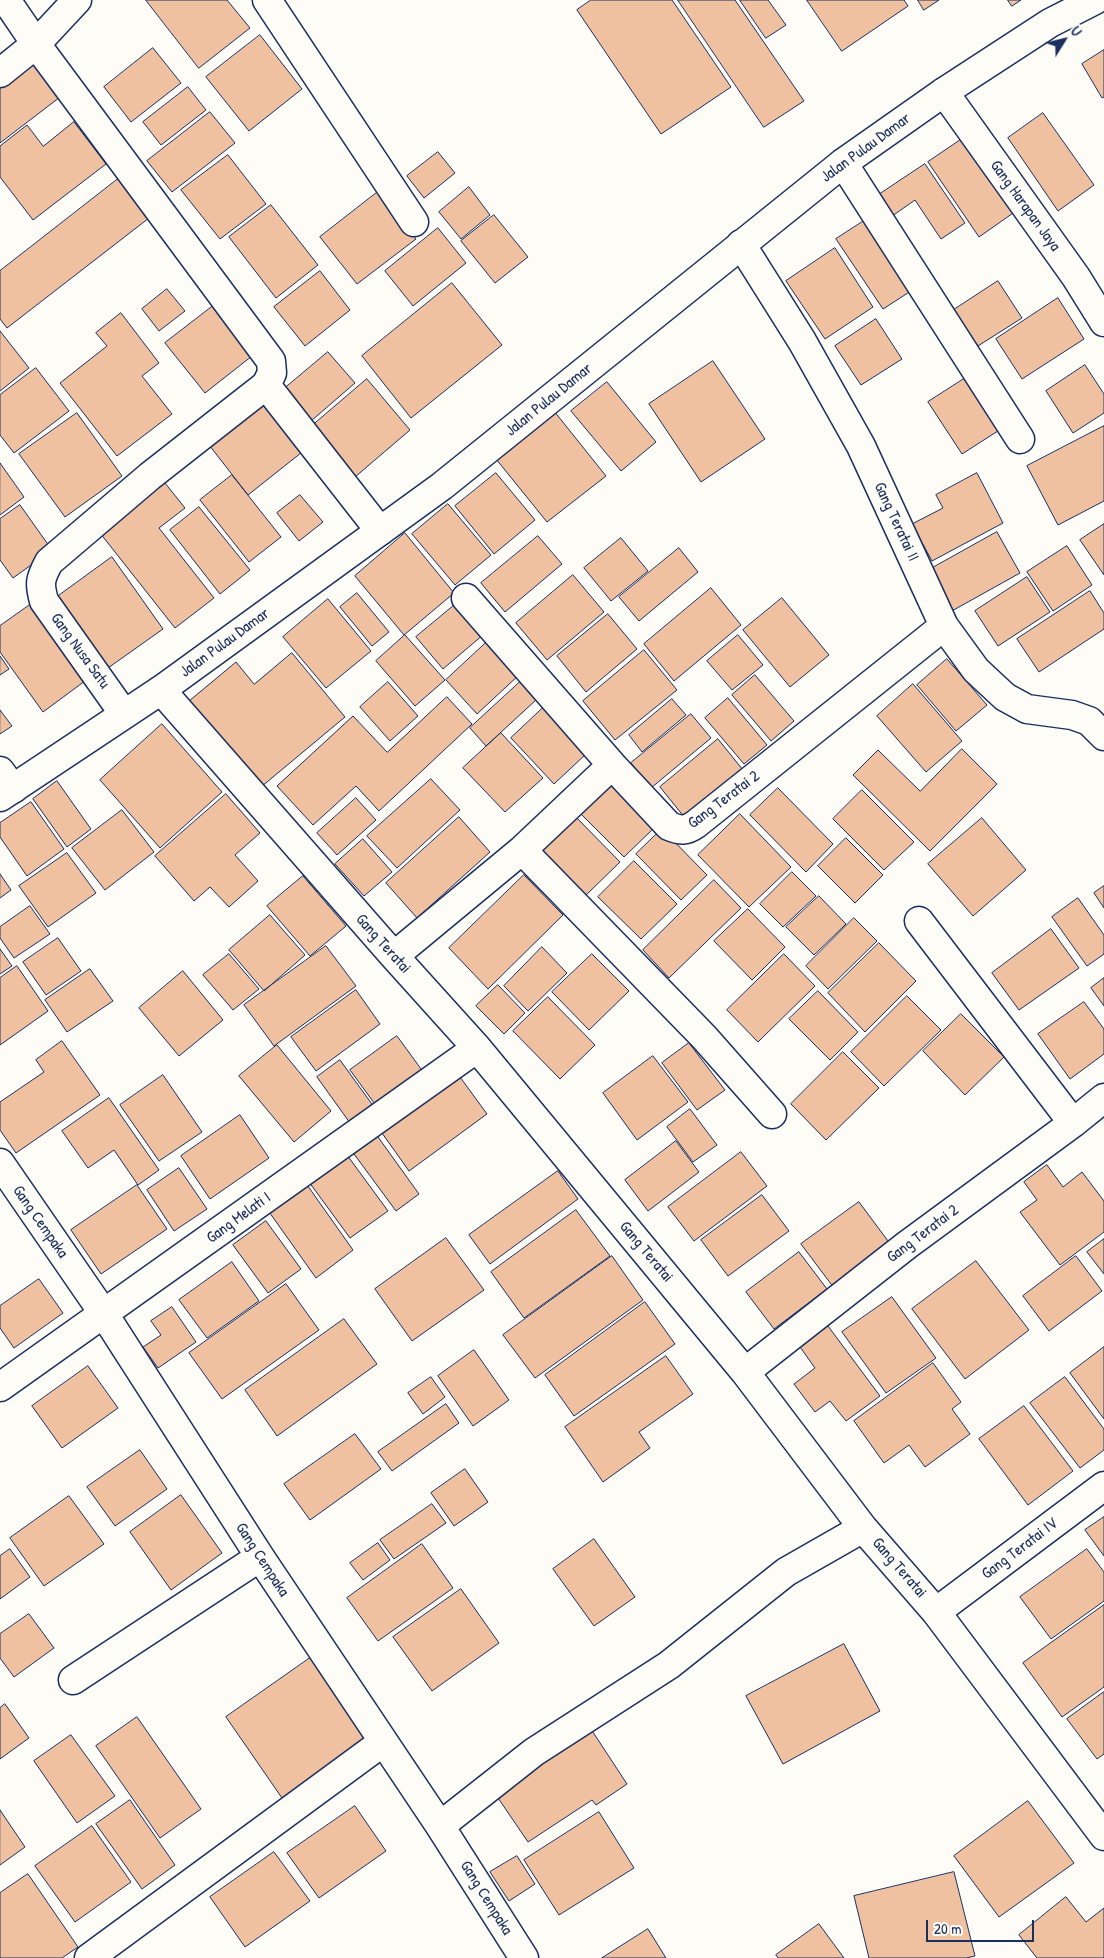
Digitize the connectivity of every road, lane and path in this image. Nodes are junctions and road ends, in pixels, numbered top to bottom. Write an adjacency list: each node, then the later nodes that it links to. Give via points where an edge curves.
1 (6, 0): 5 (street)
2 (77, 0): 5 (street)
3 (267, 0): 9 (street)
4 (1095, 0): 7 (street, Jalan Pulau Damar, via 1050,22)
5 (36, 44): 6 (street); 12 (street, via 265,350 271,361 272,373)
6 (0, 73)
7 (944, 92): 8 (street, Jalan Pulau Damar); 11 (street, Gang Harapan Jaya, via 1076,277)
8 (843, 163): 10 (street, Jalan Pulau Damar); 13 (street)
9 (414, 222)
10 (741, 244): 14 (street, Jalan Pulau Damar, via 442,486); 16 (street, Gang Teratai II, via 802,341 861,446)
11 (1104, 322)
12 (266, 385): 14 (street); 18 (street, Gang Nusa Satu, via 150,476 49,562 40,586 44,602)
13 (1020, 439)
14 (380, 531): 17 (street, Jalan Pulau Damar)
15 (466, 598): 20 (street, Gang Teratai 2)
16 (944, 626): 19 (street, Gang Teratai II, via 976,670 1005,696 1027,710 1072,715 1089,721); 20 (street, Gang Teratai 2, via 687,830 670,826)
17 (160, 690): 18 (street, Jalan Pulau Damar); 24 (street, Gang Teratai)
18 (124, 714): 21 (street, Jalan Pulau Damar)
19 (1104, 736)
20 (612, 765): 22 (street)
21 (4, 786)
22 (522, 850): 24 (street); 27 (street, via 704,1037)
23 (919, 921): 28 (street)
24 (394, 956): 25 (street, Gang Teratai)
25 (477, 1048): 30 (street, Gang Melati I); 31 (street, Gang Teratai)
26 (1104, 1098): 28 (street, Gang Teratai 2)
27 (772, 1114)
28 (1073, 1123): 31 (street, Gang Teratai 2, via 907,1245)
29 (0, 1163): 30 (street, Gang Cempaka)
30 (104, 1314): 32 (street, Gang Melati I); 35 (street, Gang Cempaka)
31 (744, 1372): 34 (street, Gang Teratai)
32 (0, 1387)
33 (1104, 1486): 36 (street, Gang Teratai IV)
34 (864, 1528): 36 (street, Gang Teratai); 39 (street, via 786,1572 669,1665 534,1752)
35 (260, 1557): 37 (street); 38 (street, Gang Cempaka)
36 (936, 1612): 40 (street, Gang Teratai)
37 (73, 1680)
38 (383, 1742): 39 (street, Gang Cempaka); 41 (street)
39 (440, 1826): 42 (street, Gang Cempaka)
40 (1104, 1836)
41 (90, 1958)
42 (524, 1958)

